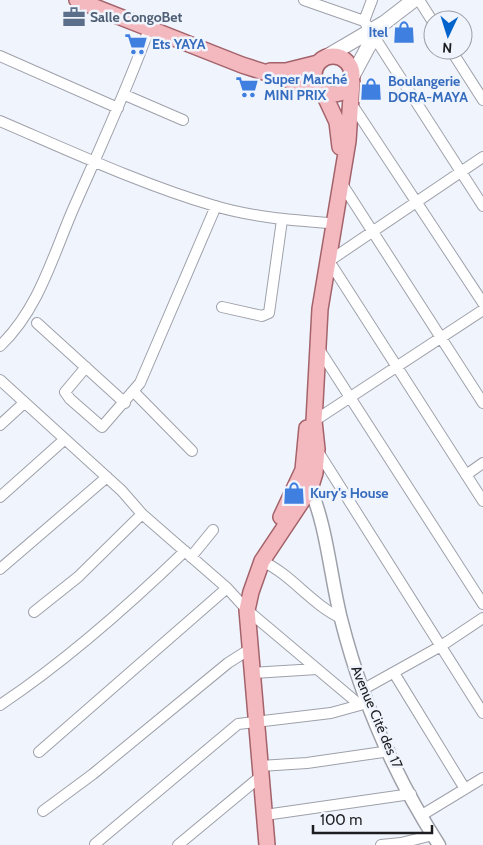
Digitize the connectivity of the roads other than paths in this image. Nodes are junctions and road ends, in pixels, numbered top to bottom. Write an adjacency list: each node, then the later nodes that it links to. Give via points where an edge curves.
1 (77, 0): 5 (main road)
2 (304, 0): 6 (street)
3 (372, 0): 6 (street)
4 (414, 0): 6 (main road)
5 (149, 29): 10 (main road); 13 (street)
6 (369, 30): 8 (main road); 11 (main road); 21 (street)
7 (0, 56): 16 (street)
8 (322, 60): 10 (main road, via 286,71); 11 (main road, via 337,56 347,62); 12 (main road, via 314,71 314,79)
9 (457, 60): 14 (street)
10 (258, 70): 12 (main road)
11 (352, 79): 12 (main road, via 348,88 340,93); 15 (main road)
12 (322, 91): 27 (main road, via 337,122 340,144)
13 (125, 95): 16 (street); 17 (street)
14 (483, 100)
15 (352, 103): 22 (main road); 23 (street)
16 (118, 108): 20 (street)
17 (183, 120)
18 (0, 121): 20 (street)
19 (483, 157): 21 (street)
20 (94, 160): 24 (street); 36 (street, via 36,298 15,332)
21 (462, 172): 23 (street); 25 (street)
22 (342, 184): 28 (street); 29 (main road)
23 (417, 202): 28 (street); 30 (street)
24 (216, 206): 26 (street); 40 (street)
25 (483, 206)
26 (282, 220): 27 (street); 31 (street, via 269,312 262,316)
27 (328, 222): 51 (main road, via 314,310)
28 (374, 231): 29 (street); 34 (street)
29 (328, 260): 35 (main road); 37 (street)
30 (483, 304)
31 (222, 307)
32 (483, 310): 34 (street)
33 (37, 323): 38 (street)
34 (442, 338): 37 (street); 44 (street)
35 (317, 345): 41 (street); 45 (main road)
36 (0, 346)
37 (397, 366): 41 (street); 52 (street)
38 (86, 367): 43 (street); 43 (street, via 65,390 70,399 101,427)
39 (0, 380): 42 (street)
40 (134, 392): 43 (street); 49 (street)
41 (350, 396): 45 (street); 64 (street)
42 (24, 403): 46 (street); 47 (street)
43 (125, 403)
44 (483, 403)
45 (314, 421): 48 (main road)
46 (0, 425)
47 (66, 439): 53 (street); 55 (street)
48 (316, 449): 51 (main road); 69 (street)
49 (192, 451)
50 (483, 463): 52 (street)
51 (307, 470): 54 (main road); 58 (street); 61 (main road, via 274,528)
52 (466, 475): 56 (street)
53 (107, 477): 57 (street); 62 (street)
54 (310, 489): 58 (street); 61 (main road)
55 (0, 497)
56 (483, 501)
57 (142, 514): 60 (street); 66 (street, via 78,577)
58 (320, 524): 67 (street, Avenue Cité des 17)
59 (213, 530): 60 (street)
60 (188, 554): 63 (street); 76 (street, via 35,682)
61 (263, 560): 65 (main road); 67 (street, via 322,608)
62 (0, 569)
63 (227, 588): 65 (street); 80 (street)
64 (483, 604)
65 (247, 610): 70 (main road); 71 (street)
66 (34, 612)
67 (341, 618): 74 (street, Avenue Cité des 17)
68 (483, 618): 69 (street)
69 (441, 646): 73 (street); 77 (street)
70 (250, 649): 72 (main road); 85 (street, via 228,663)
71 (317, 669): 72 (street); 75 (street)
72 (252, 673): 78 (main road)
73 (394, 673): 74 (street); 83 (street)
74 (362, 690): 75 (street, Avenue Cité des 17)
75 (364, 704): 78 (street, via 331,713); 79 (street, Avenue Cité des 17)
76 (0, 705)
77 (483, 713)
78 (256, 720): 81 (main road); 89 (street, via 238,724)
79 (390, 751): 81 (street); 84 (street, Avenue Cité des 17)
80 (38, 752)
81 (261, 771): 86 (main road); 90 (street)
82 (483, 778): 83 (street)
83 (465, 790): 87 (street)
84 (411, 794): 86 (street); 87 (street, Avenue Cité des 17)
85 (43, 811)
86 (265, 815): 91 (main road)
87 (422, 815): 88 (street, Avenue Cité des 17)
88 (436, 840): 92 (street)
89 (95, 844)
90 (178, 845)
91 (267, 845)
92 (381, 845)

